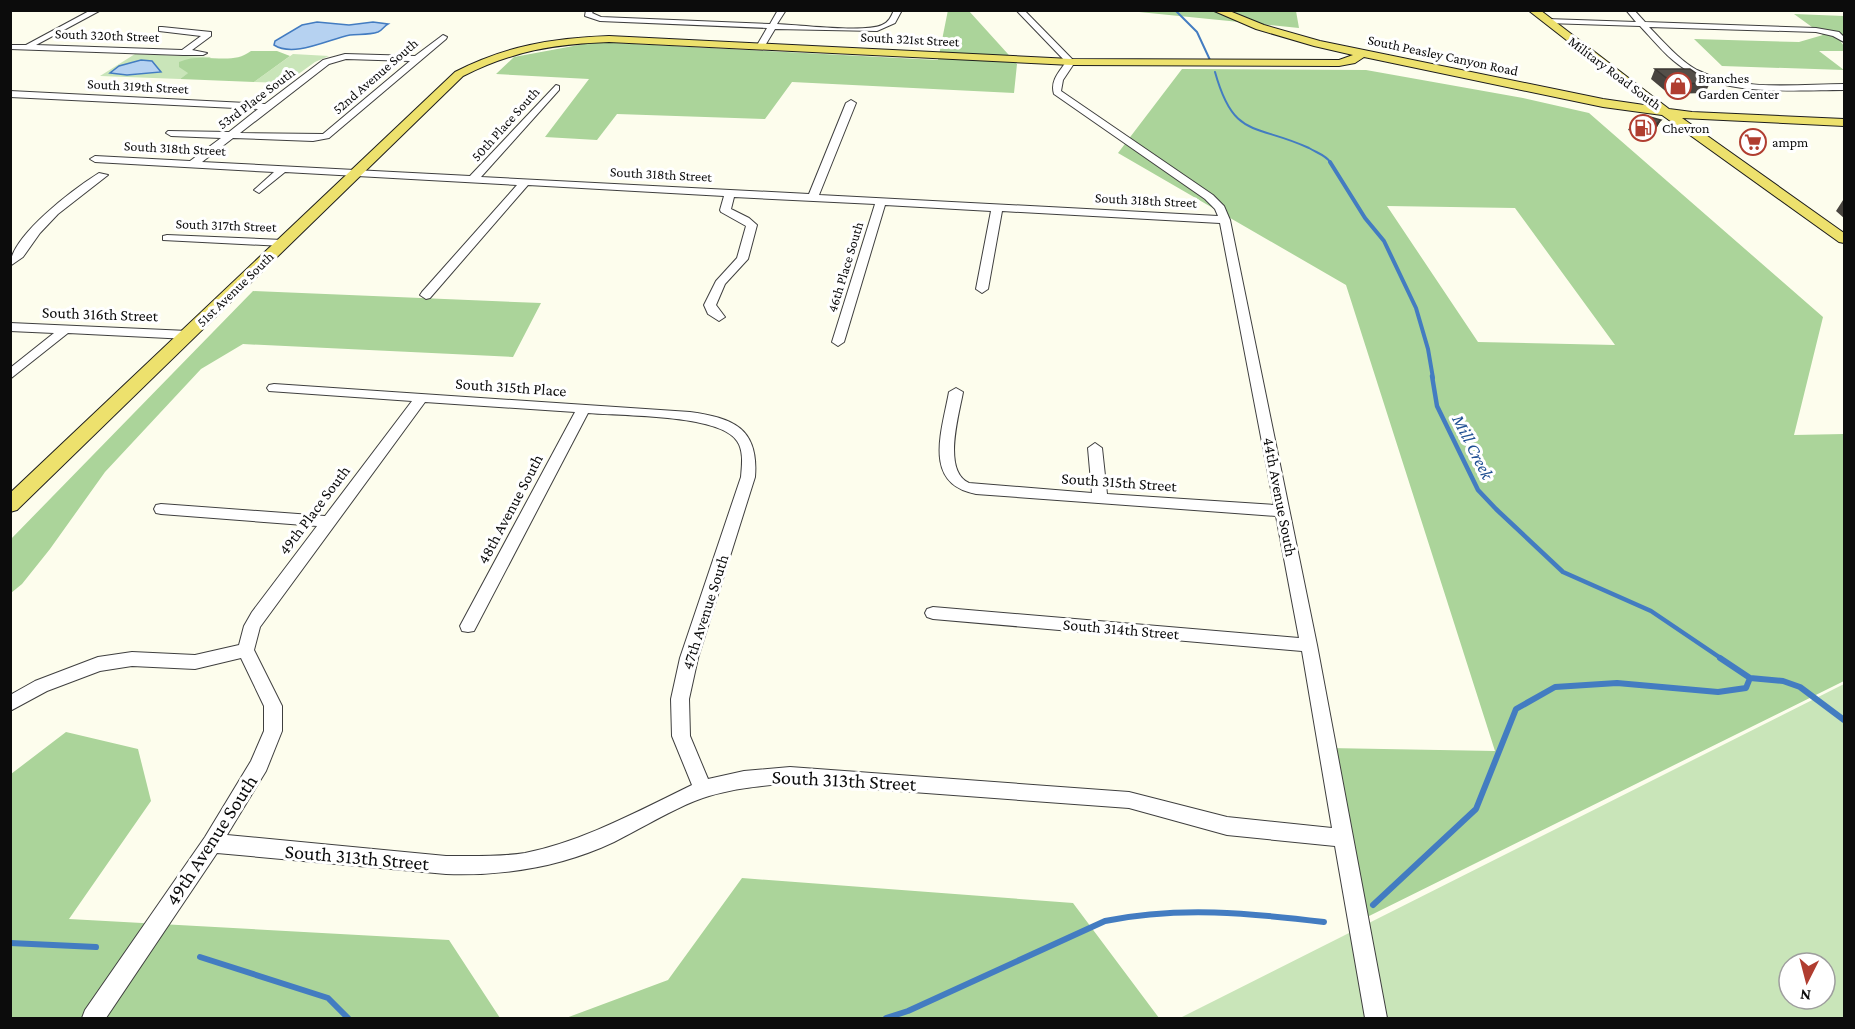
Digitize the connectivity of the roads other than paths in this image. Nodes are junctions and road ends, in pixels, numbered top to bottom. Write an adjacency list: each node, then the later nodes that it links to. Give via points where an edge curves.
1 (98, 10): 18 (street)
2 (683, 10): 11 (street)
3 (783, 10): 13 (street)
4 (898, 10): 13 (street, via 895,21 884,27)
5 (1019, 10): 25 (street)
6 (1217, 10): 22 (main road, South Peasley Canyon Road, via 1260,27)
7 (1533, 10): 10 (main road, Military Road South)
8 (1629, 10): 12 (street)
9 (589, 12): 11 (street, via 600,19)
10 (1547, 21): 12 (street); 27 (main road, Military Road South)
11 (675, 22): 13 (street)
12 (1644, 24): 16 (street, via 1806,29 1829,32); 28 (street, via 1695,72 1711,78 1736,83)
13 (772, 27): 19 (street)
14 (162, 29): 20 (street, via 208,34)
15 (443, 37): 24 (street, 52nd Avenue South)
16 (1845, 40)
17 (10, 47): 18 (street, South 320th Street)
18 (27, 47): 20 (street, South 320th Street); 23 (street)
19 (760, 47): 25 (main road, South 321st Street); 26 (main road, South 321st Street, via 609,39 556,41 503,52)
20 (183, 53): 21 (street, South 320th Street)
21 (203, 53)
22 (1363, 53): 25 (main road, South 321st Street, via 1339,63); 32 (main road, South Peasley Canyon Road)
23 (10, 56)
24 (418, 58): 33 (street, 53rd Place South, via 338,57); 37 (street, 52nd Avenue South, via 326,136)
25 (1071, 62): 50 (street, 44th Avenue South, via 1055,86 1057,92 1209,197)
26 (459, 74): 41 (main road, 51st Avenue South)
27 (1627, 82): 32 (main road, via 1629,98); 34 (main road, Military Road South)
28 (1845, 87)
29 (556, 88): 43 (street, 50th Place South)
30 (10, 94): 33 (street, South 319th Street)
31 (851, 103): 47 (street)
32 (1606, 104): 34 (main road, South Peasley Canyon Road)
33 (265, 107): 37 (street, 53rd Place South)
34 (1668, 114): 35 (main road); 52 (main road, Military Road South)
35 (1845, 122)
36 (171, 133): 37 (street)
37 (229, 135): 39 (street, 53rd Place South)
38 (94, 159): 39 (street, South 318th Street)
39 (193, 164): 40 (street, South 318th Street)
40 (284, 168): 41 (street, South 318th Street); 45 (street)
41 (357, 172): 43 (street, South 318th Street); 53 (main road, 51st Avenue South)
42 (103, 175): 54 (street, via 83,187 38,228 21,256)
43 (474, 178): 44 (street, South 318th Street)
44 (526, 182): 46 (street, South 318th Street); 56 (street)
45 (259, 190)
46 (730, 192): 47 (street, South 318th Street); 57 (street, via 726,210 752,225 742,260 720,283 710,305)
47 (813, 197): 48 (street, South 318th Street)
48 (881, 201): 49 (street, South 318th Street); 61 (street, 46th Place South)
49 (997, 207): 50 (street, South 318th Street); 55 (street)
50 (1225, 220): 72 (street, 44th Avenue South)
51 (167, 238): 53 (street, South 317th Street)
52 (1845, 239)
53 (283, 243): 60 (main road, 51st Avenue South)
54 (10, 263)
55 (982, 289)
56 (426, 295)
57 (719, 317)
58 (10, 327): 59 (street, South 316th Street)
59 (65, 330): 60 (street, South 316th Street); 62 (street)
60 (188, 334): 70 (main road, 51st Avenue South)
61 (838, 342)
62 (10, 375)
63 (274, 388): 65 (street, South 315th Place)
64 (956, 392): 69 (street, South 315th Street, via 947,461 955,482 988,490)
65 (421, 398): 66 (street, South 315th Place); 73 (street, 49th Place South)
66 (584, 409): 67 (street, South 315th Place, via 708,418); 75 (street, 48th Avenue South)
67 (741, 436): 79 (street, 47th Avenue South, via 751,459 748,477 694,641 680,699 681,736)
68 (1095, 448): 69 (street)
69 (1100, 498): 72 (street, South 315th Street)
70 (10, 505)
71 (161, 509): 73 (street)
72 (1283, 512): 76 (street, 44th Avenue South)
73 (327, 522): 77 (street, 49th Place South, via 252,626)
74 (933, 613): 76 (street, South 314th Street)
75 (468, 626)
76 (1309, 645): 80 (street, 44th Avenue South)
77 (246, 650): 78 (street, via 195,662 132,658 98,664 41,686); 81 (street, 49th Avenue South, via 273,706 273,731 259,765)
78 (10, 704)
79 (703, 789): 80 (street, South 313th Street, via 766,776 832,777 1129,800 1227,826); 81 (street, South 313th Street, via 604,837 524,862 446,865)
80 (1344, 838): 83 (street, 44th Avenue South)
81 (212, 843): 82 (street, 49th Avenue South)
82 (93, 1018)
83 (1376, 1018)

